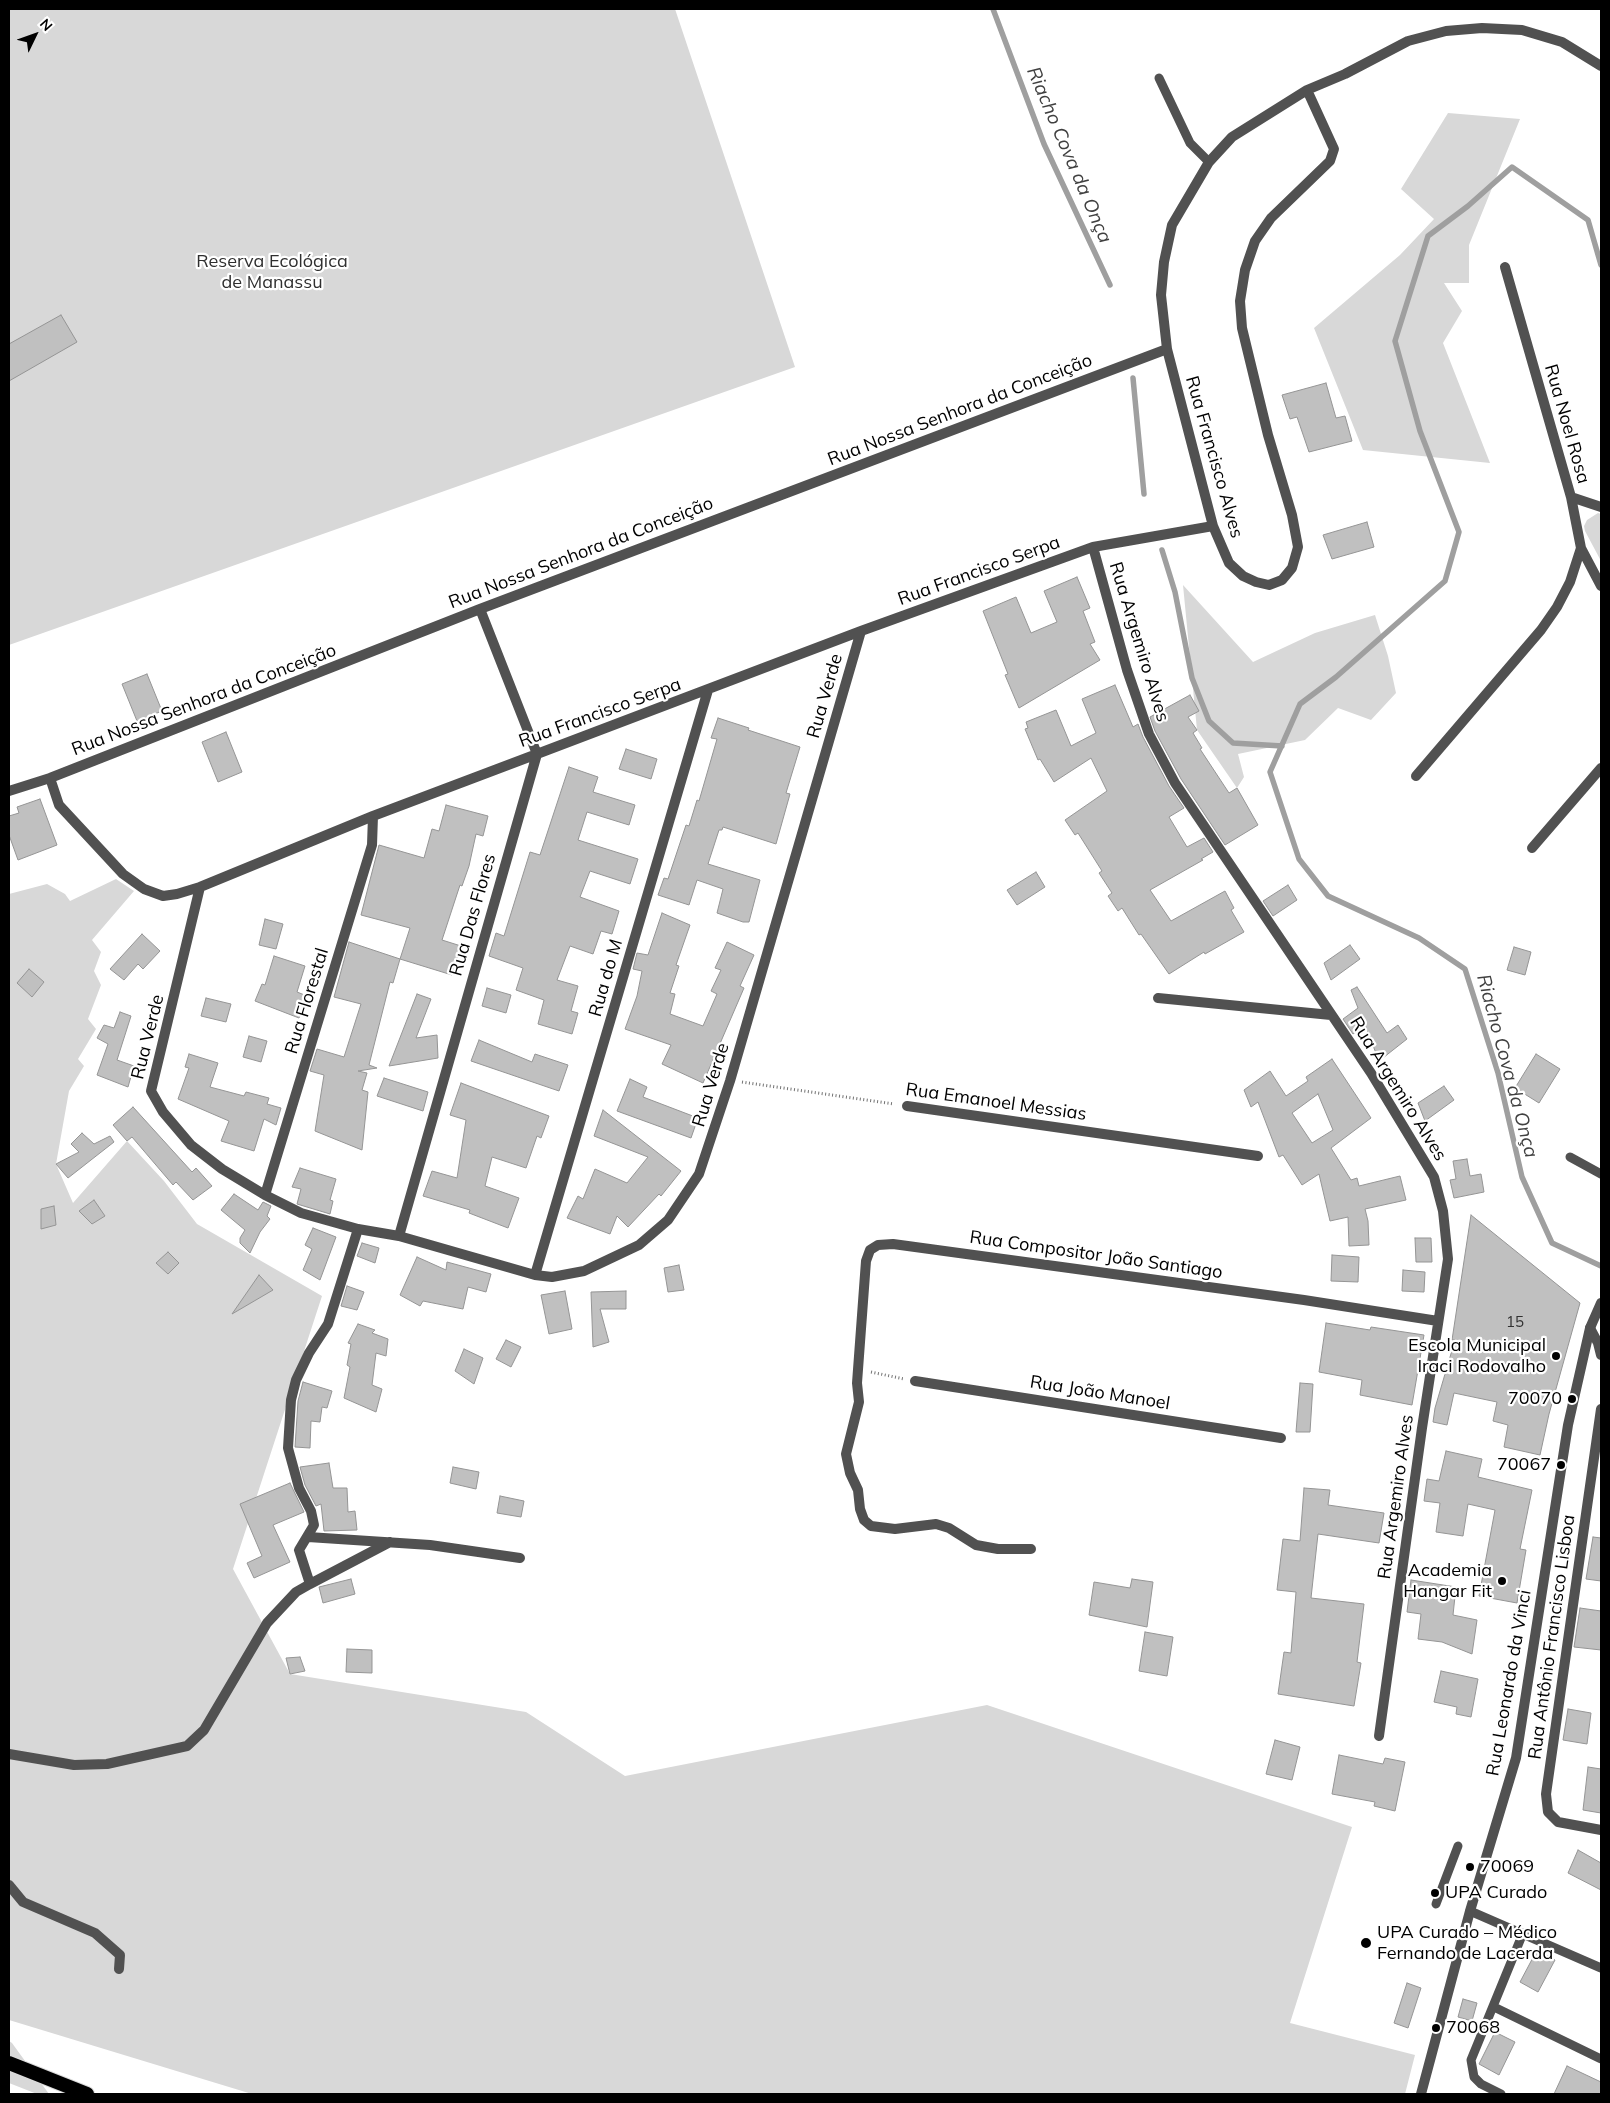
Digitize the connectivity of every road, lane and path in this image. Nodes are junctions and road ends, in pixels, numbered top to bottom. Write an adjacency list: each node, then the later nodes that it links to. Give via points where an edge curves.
1 (1601, 66): 3 (street, Rua Francisco Alves, via 1562,42 1522,30 1446,31 1408,41)
2 (1158, 78): 4 (lane, via 1190,143)
3 (1307, 90): 4 (street, Rua Francisco Alves, via 1232,137); 9 (street, Rua Francisco Alves, via 1334,149 1330,161 1271,218 1255,241 1245,270 1240,302 1242,328 1292,516 1298,547 1292,568 1282,580 1269,585 1243,576 1230,563)
4 (1209, 162): 6 (street, Rua Francisco Alves, via 1172,225 1161,295)
5 (1505, 267): 7 (street, Rua Noel Rosa)
6 (1167, 349): 9 (street, Rua Francisco Alves); 13 (street, Rua Nossa Senhora da Conceição)
7 (1571, 497): 8 (street); 11 (street, Rua Noel Rosa)
8 (1601, 506)
9 (1213, 526): 10 (street, Rua Francisco Serpa)
10 (1093, 547): 14 (street, Rua Francisco Serpa); 25 (street, Rua Argemiro Alves, via 1127,670 1149,734 1175,783)
11 (1581, 548): 12 (street); 18 (street, Rua Noel Rosa, via 1570,582 1541,630)
12 (1601, 586)
13 (480, 609): 16 (street); 19 (street, Rua Nossa Senhora da Conceição)
14 (861, 631): 15 (street, Rua Francisco Serpa); 26 (street, Rua Verde)
15 (708, 690): 16 (street, Rua Francisco Serpa); 34 (street, Rua do M)
16 (537, 754): 21 (street, Rua Francisco Serpa); 33 (street, Rua Das Flores)
17 (1601, 768): 22 (street)
18 (1416, 776)
19 (50, 778): 20 (street, Rua Nossa Senhora da Conceição); 23 (street, Rua Francisco Serpa, via 59,805 123,874 144,889 163,896)
20 (9, 791)
21 (373, 816): 23 (street, Rua Francisco Serpa); 31 (street, Rua Florestal, via 372,845)
22 (1532, 848)
23 (200, 887): 31 (street, Rua Verde, via 151,1091 163,1112 191,1145 222,1169)
24 (1158, 998): 25 (street)
25 (1331, 1015): 36 (street, Rua Argemiro Alves, via 1434,1176 1443,1211 1448,1259)
26 (730, 1080): 27 (path, Rua Emanoel Messias); 34 (street, Rua Verde, via 699,1174 668,1220 639,1245 584,1271 552,1277)
27 (907, 1106): 28 (street, Rua Emanoel Messias)
28 (1258, 1156)
29 (1570, 1157): 30 (lane)
30 (1601, 1174)
31 (265, 1195): 32 (street, Rua Verde, via 301,1213)
32 (358, 1229): 33 (street, Rua Verde); 43 (street, via 328,1324 296,1380 291,1400 288,1448 298,1488 311,1511 314,1525)
33 (399, 1236): 34 (street, Rua Verde)
34 (535, 1275)
35 (1600, 1308): 37 (street, Rua Leonardo da Vinci)
36 (1438, 1321): 39 (street, Rua Compositor João Santiago, via 893,1244 878,1245 870,1250 866,1261); 48 (street, Rua Argemiro Alves)
37 (1590, 1328): 38 (street); 56 (street, Rua Leonardo da Vinci, via 1568,1425 1516,1758)
38 (1601, 1355)
39 (858, 1369): 40 (path); 45 (street, via 859,1402 846,1454 864,1520 871,1526 895,1528 936,1524 949,1528 976,1545)
40 (914, 1381): 42 (street, Rua João Manoel)
41 (1601, 1409): 50 (street, Rua Antônio Francisco Lisboa, via 1546,1794 1548,1812 1558,1822)
42 (1281, 1438)
43 (308, 1537): 44 (street); 47 (street, via 299,1550)
44 (390, 1542): 46 (street); 47 (street)
45 (1031, 1549)
46 (520, 1558)
47 (310, 1584): 49 (street, via 296,1592 267,1623 204,1730 187,1746 108,1764 74,1764)
48 (1379, 1736)
49 (9, 1754)
50 (1601, 1830)
51 (1458, 1846): 55 (lane)
52 (9, 1885): 54 (street)
53 (9, 1896): 54 (street)
54 (23, 1902): 59 (street, via 95,1933 120,1955)
55 (1436, 1904)
56 (1470, 1912): 57 (lane); 64 (street, Rua Leonardo da Vinci)
57 (1523, 1933): 58 (lane); 60 (lane)
58 (1601, 1968)
59 (119, 1969)
60 (1494, 2007): 61 (lane); 65 (lane, via 1470,2060 1474,2077)
61 (1601, 2059)
62 (9, 2063): 63 (highway)
63 (87, 2094)
64 (1420, 2094)
65 (1501, 2094)

